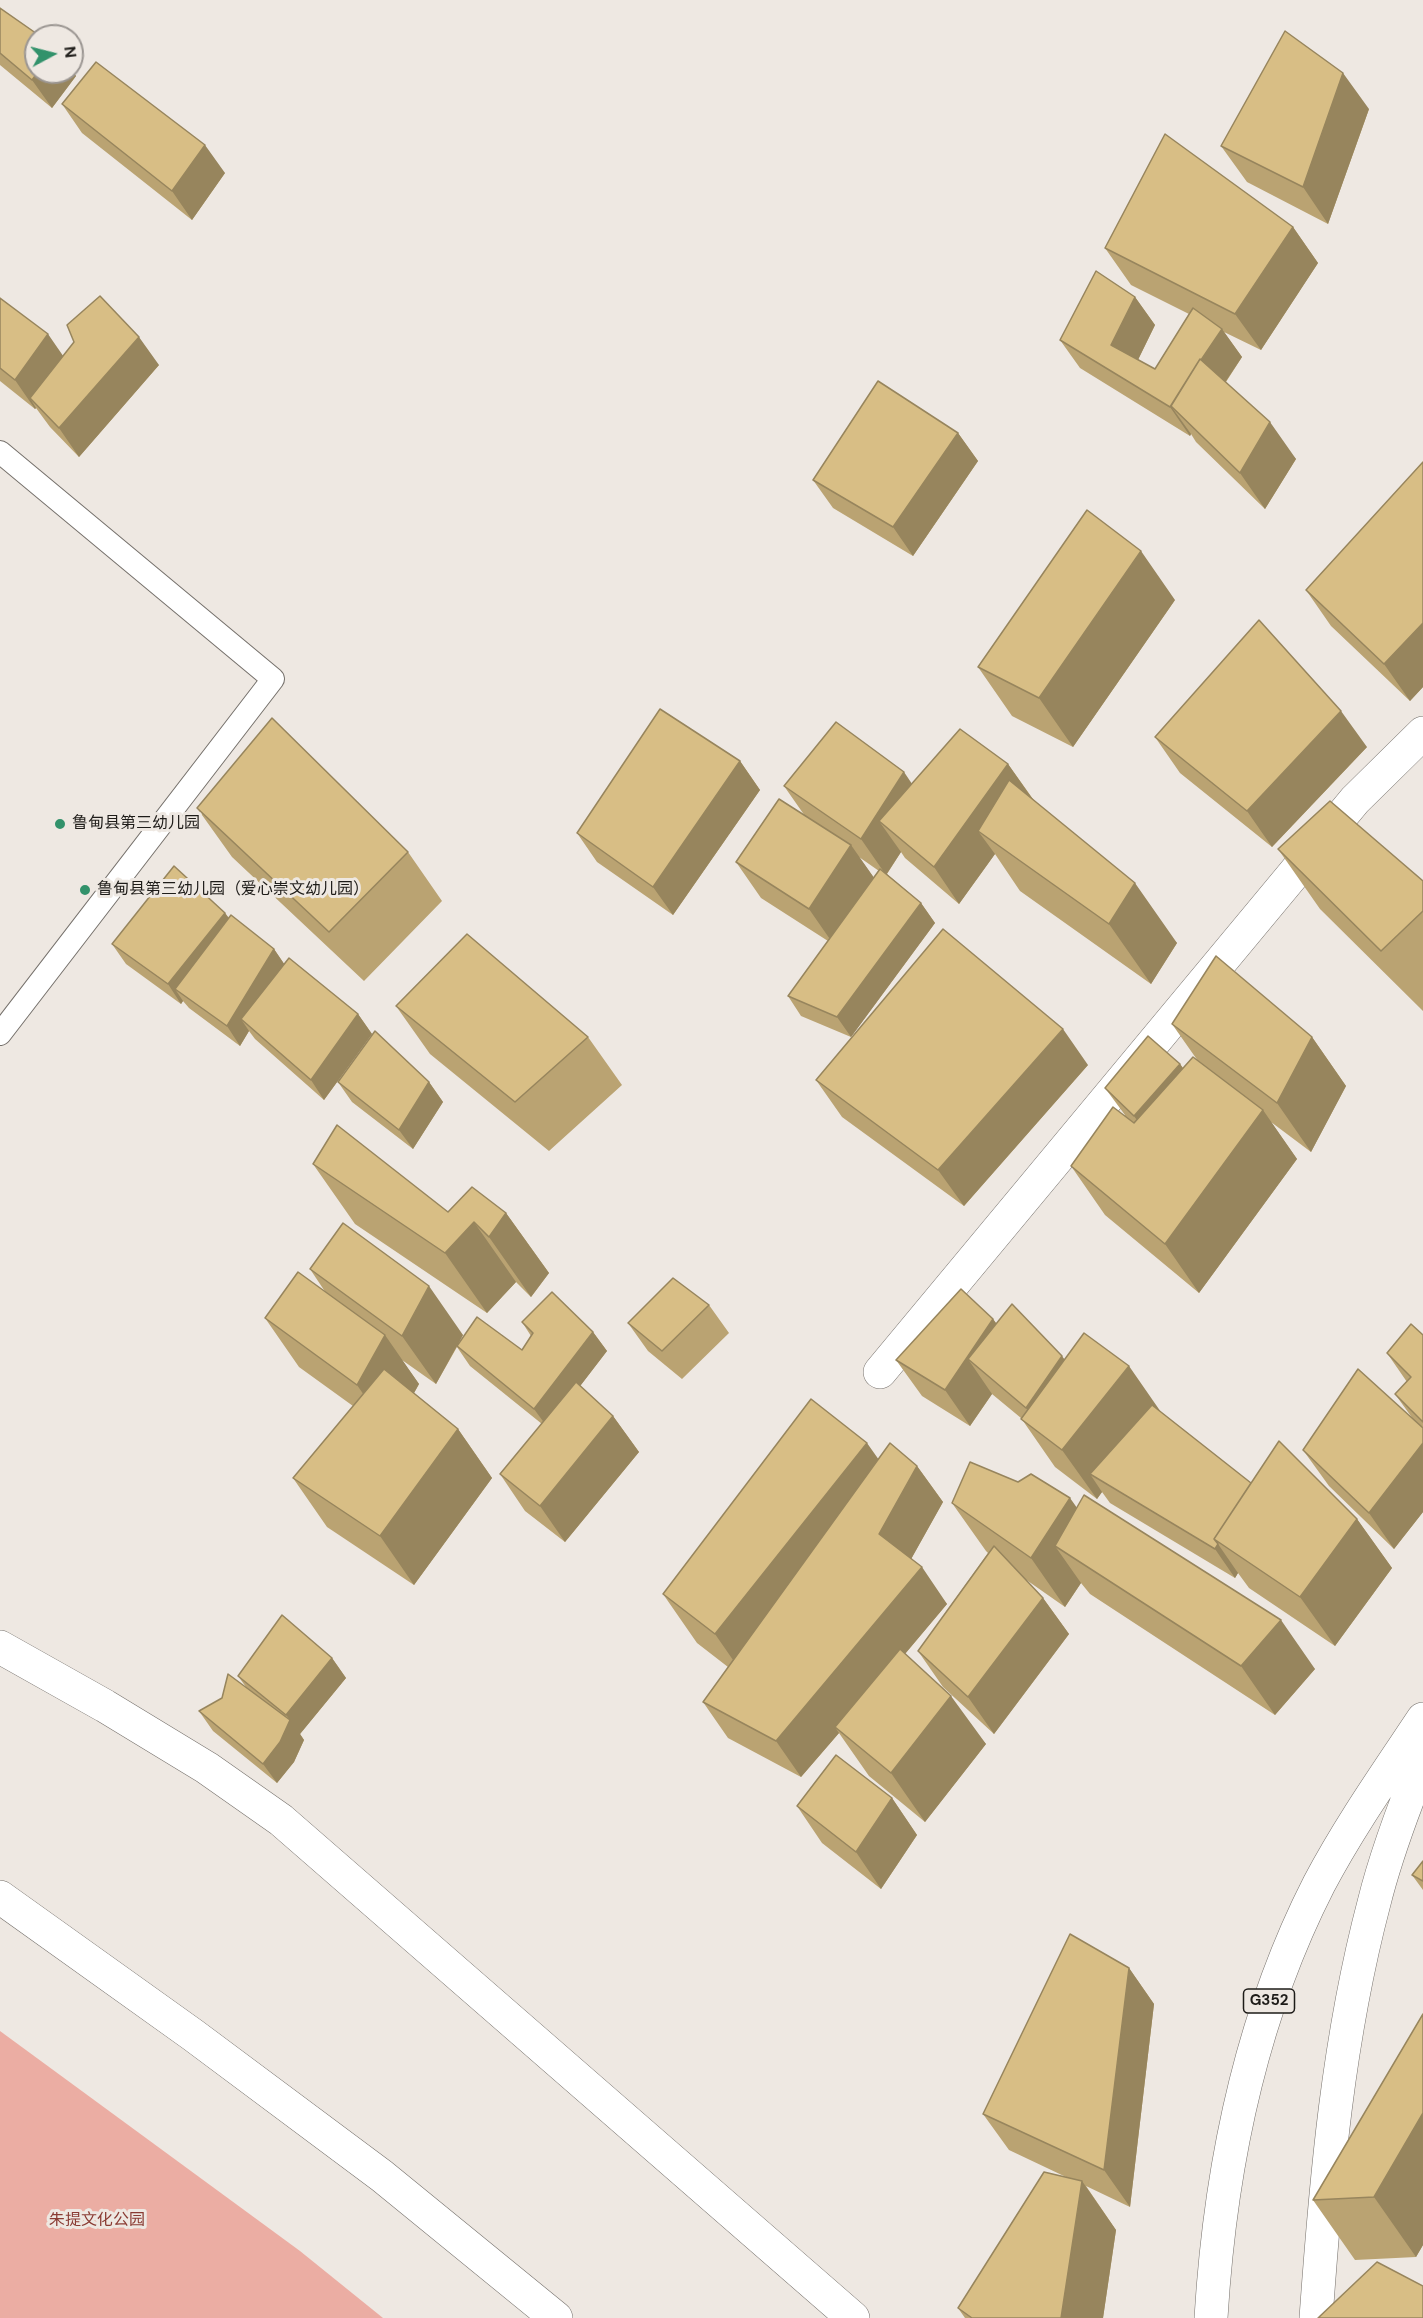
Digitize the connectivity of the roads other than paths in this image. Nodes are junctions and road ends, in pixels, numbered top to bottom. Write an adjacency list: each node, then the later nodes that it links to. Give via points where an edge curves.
1 (0, 452): 3 (lane, via 273,679)
2 (1423, 733): 4 (main road, via 1355,800)
3 (0, 1034)
4 (879, 1372)
5 (0, 1647): 10 (main road, via 207,1768 281,1820)
6 (1423, 1719): 11 (main road, G352, via 1319,1883 1264,2013 1243,2088 1227,2173)
7 (1423, 1760): 12 (main road, via 1374,1900 1345,2036 1324,2210)
8 (0, 1897): 9 (main road, via 382,2176)
9 (556, 2318)
10 (854, 2318)
11 (1211, 2318)
12 (1316, 2318)

